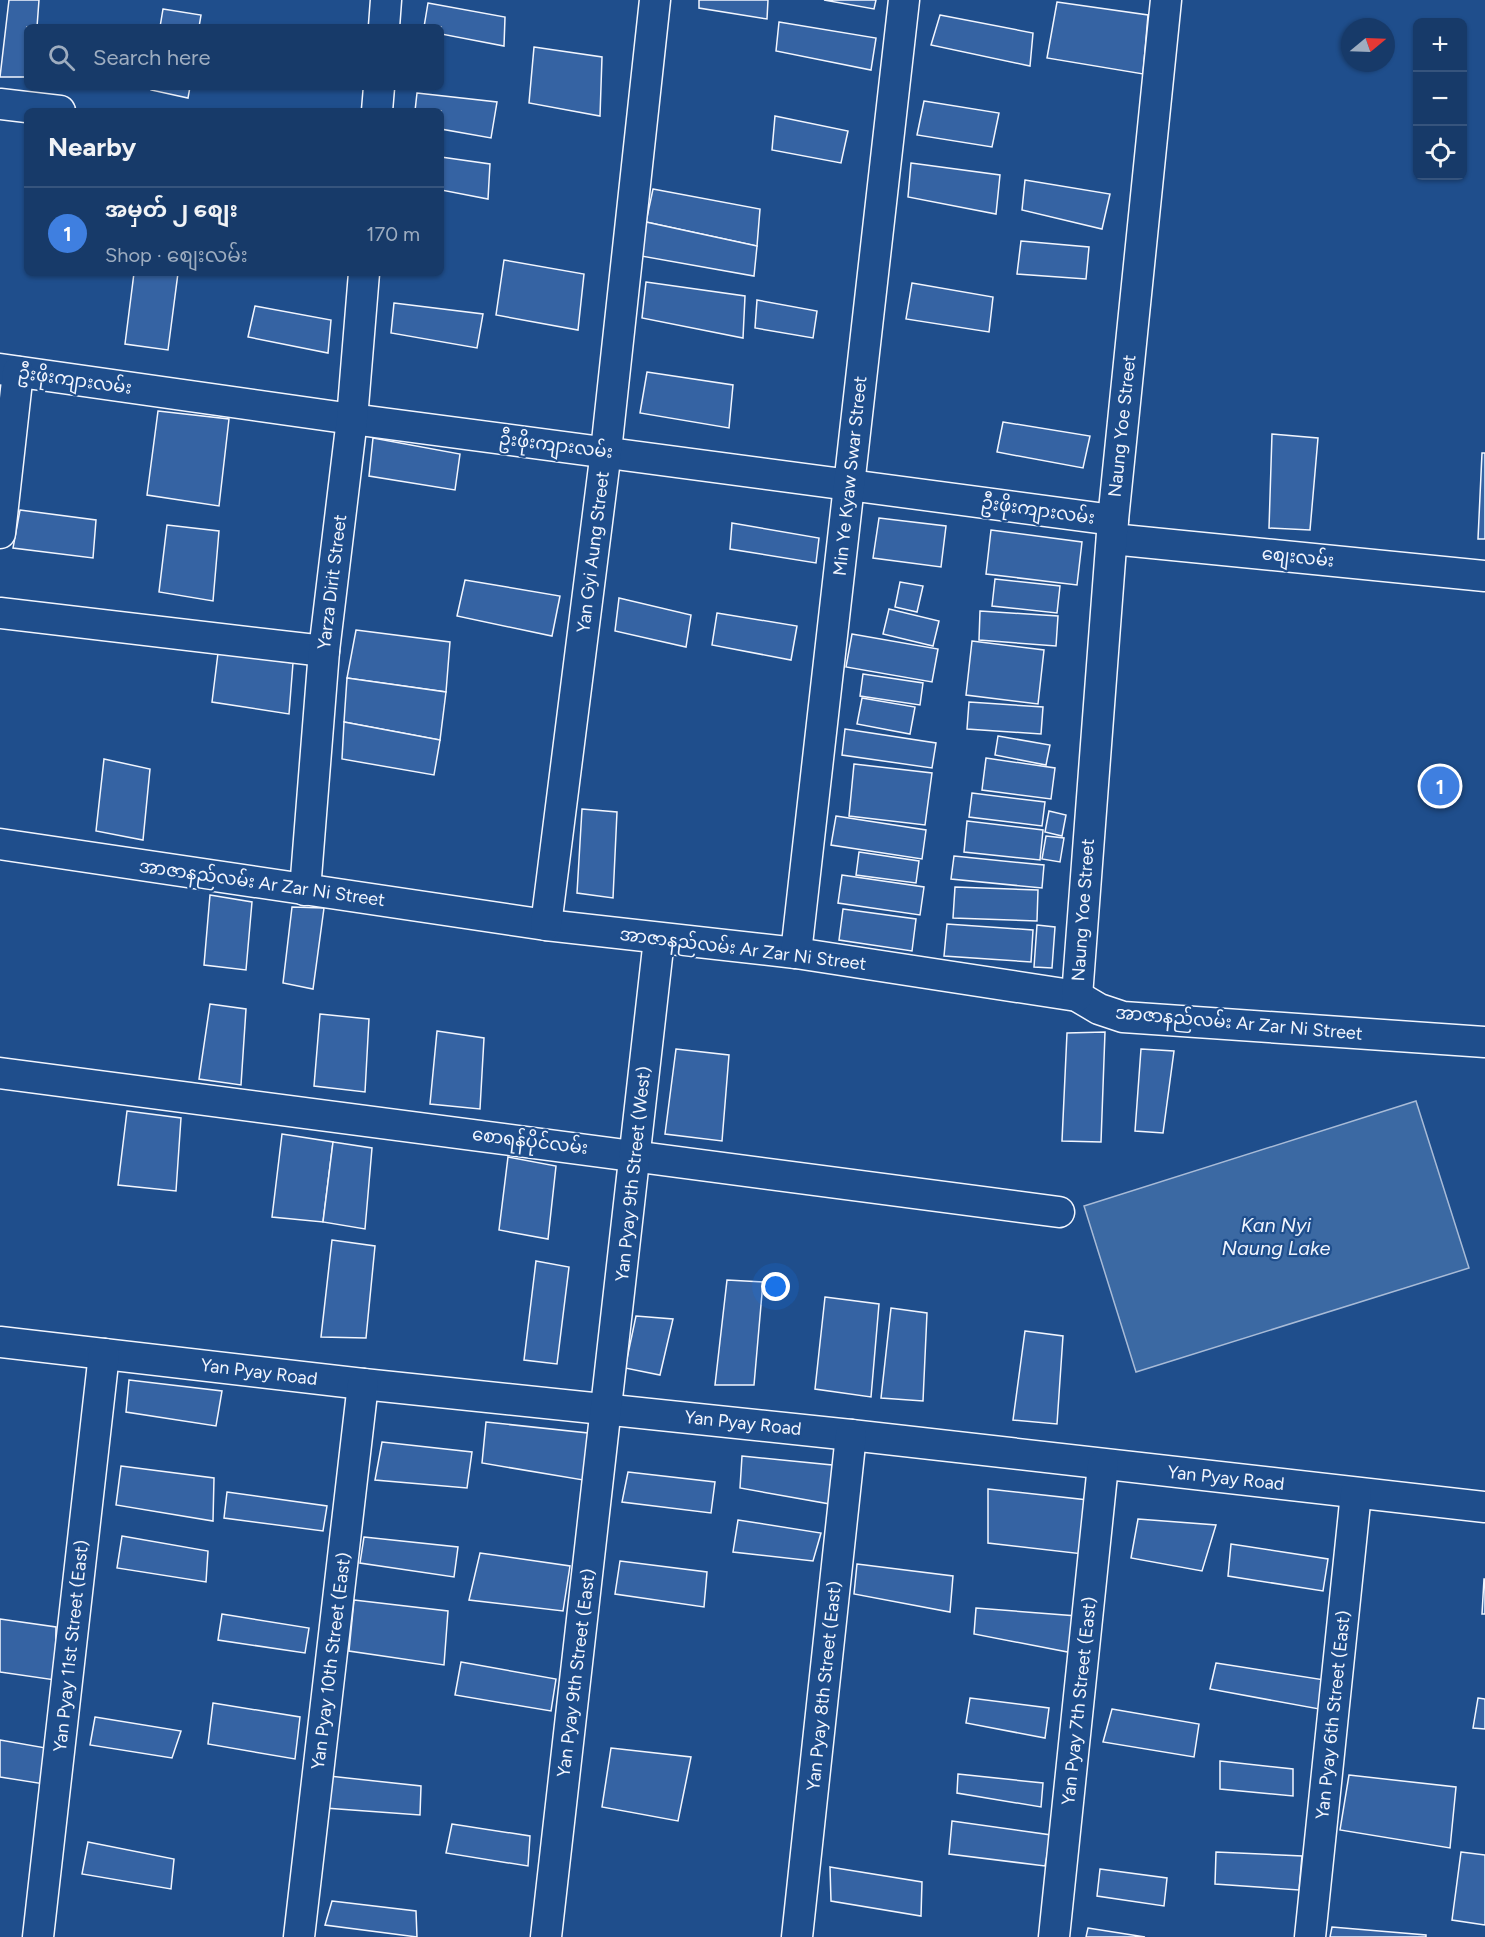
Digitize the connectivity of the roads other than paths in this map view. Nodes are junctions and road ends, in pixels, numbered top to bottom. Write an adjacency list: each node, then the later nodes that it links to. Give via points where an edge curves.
1 (386, 0): 5 (street)
2 (655, 0): 13 (street, Yan Gyi Aung Street)
3 (904, 0): 14 (street, Min Ye Kyaw Swar Street)
4 (1166, 0): 15 (street, Naung Yoe Street)
5 (384, 24)
6 (379, 90): 9 (street)
7 (0, 104): 8 (street)
8 (34, 108)
9 (377, 108)
10 (364, 276): 12 (street, Yarza Dirit Street)
11 (9, 371): 12 (street, ဦးဖိုးကျားလမ်း); 16 (street)
12 (352, 419): 13 (street, ဦးဖိုးကျားလမ်း); 19 (street, Yarza Dirit Street)
13 (606, 451): 14 (street, ဦးဖိုးကျားလမ်း); 22 (street, Yan Gyi Aung Street)
14 (849, 484): 15 (street, ဦးဖိုးကျားလမ်း); 24 (street, Min Ye Kyaw Swar Street)
15 (1112, 529): 17 (street, စျေးလမ်း); 25 (street, Naung Yoe Street)
16 (0, 533)
17 (1485, 576)
18 (0, 613): 19 (street)
19 (324, 651): 21 (street, Yarza Dirit Street)
20 (0, 844): 21 (street, အာဇာနည်လမ်း Ar Zar Ni Street)
21 (305, 891): 22 (street, အာဇာနည်လမ်း Ar Zar Ni Street)
22 (546, 925): 23 (street, အာဇာနည်လမ်း Ar Zar Ni Street)
23 (659, 939): 24 (street, အာဇာနည်လမ်း Ar Zar Ni Street); 28 (street, Yan Pyay 9th Street (West))
24 (796, 952): 25 (street, အာဇာနည်လမ်း Ar Zar Ni Street)
25 (1077, 996): 26 (street, အာဇာနည်လမ်း Ar Zar Ni Street, via 1123,1017)
26 (1485, 1042)
27 (0, 1074): 28 (street, စောရန်ပိုင်လမ်း)
28 (636, 1155): 29 (street, စောရန်ပိုင်လမ်း); 33 (street, Yan Pyay 9th Street (West))
29 (1059, 1212)
30 (0, 1342): 31 (street, Yan Pyay Road)
31 (104, 1354): 32 (street, Yan Pyay Road); 38 (street, Yan Pyay 11st Street (East))
32 (363, 1384): 33 (street, Yan Pyay Road); 39 (street, Yan Pyay 10th Street (East))
33 (606, 1409): 34 (street, Yan Pyay Road); 40 (street, Yan Pyay 9th Street (East))
34 (851, 1435): 35 (street, Yan Pyay Road); 41 (street, Yan Pyay 8th Street (East))
35 (1103, 1465): 36 (street, Yan Pyay Road); 42 (street, Yan Pyay 7th Street (East))
36 (1356, 1493): 37 (street, Yan Pyay Road); 43 (street, Yan Pyay 6th Street (East))
37 (1485, 1507)
38 (38, 1937)
39 (299, 1937)
40 (546, 1937)
41 (797, 1937)
42 (1054, 1937)
43 (1310, 1937)

